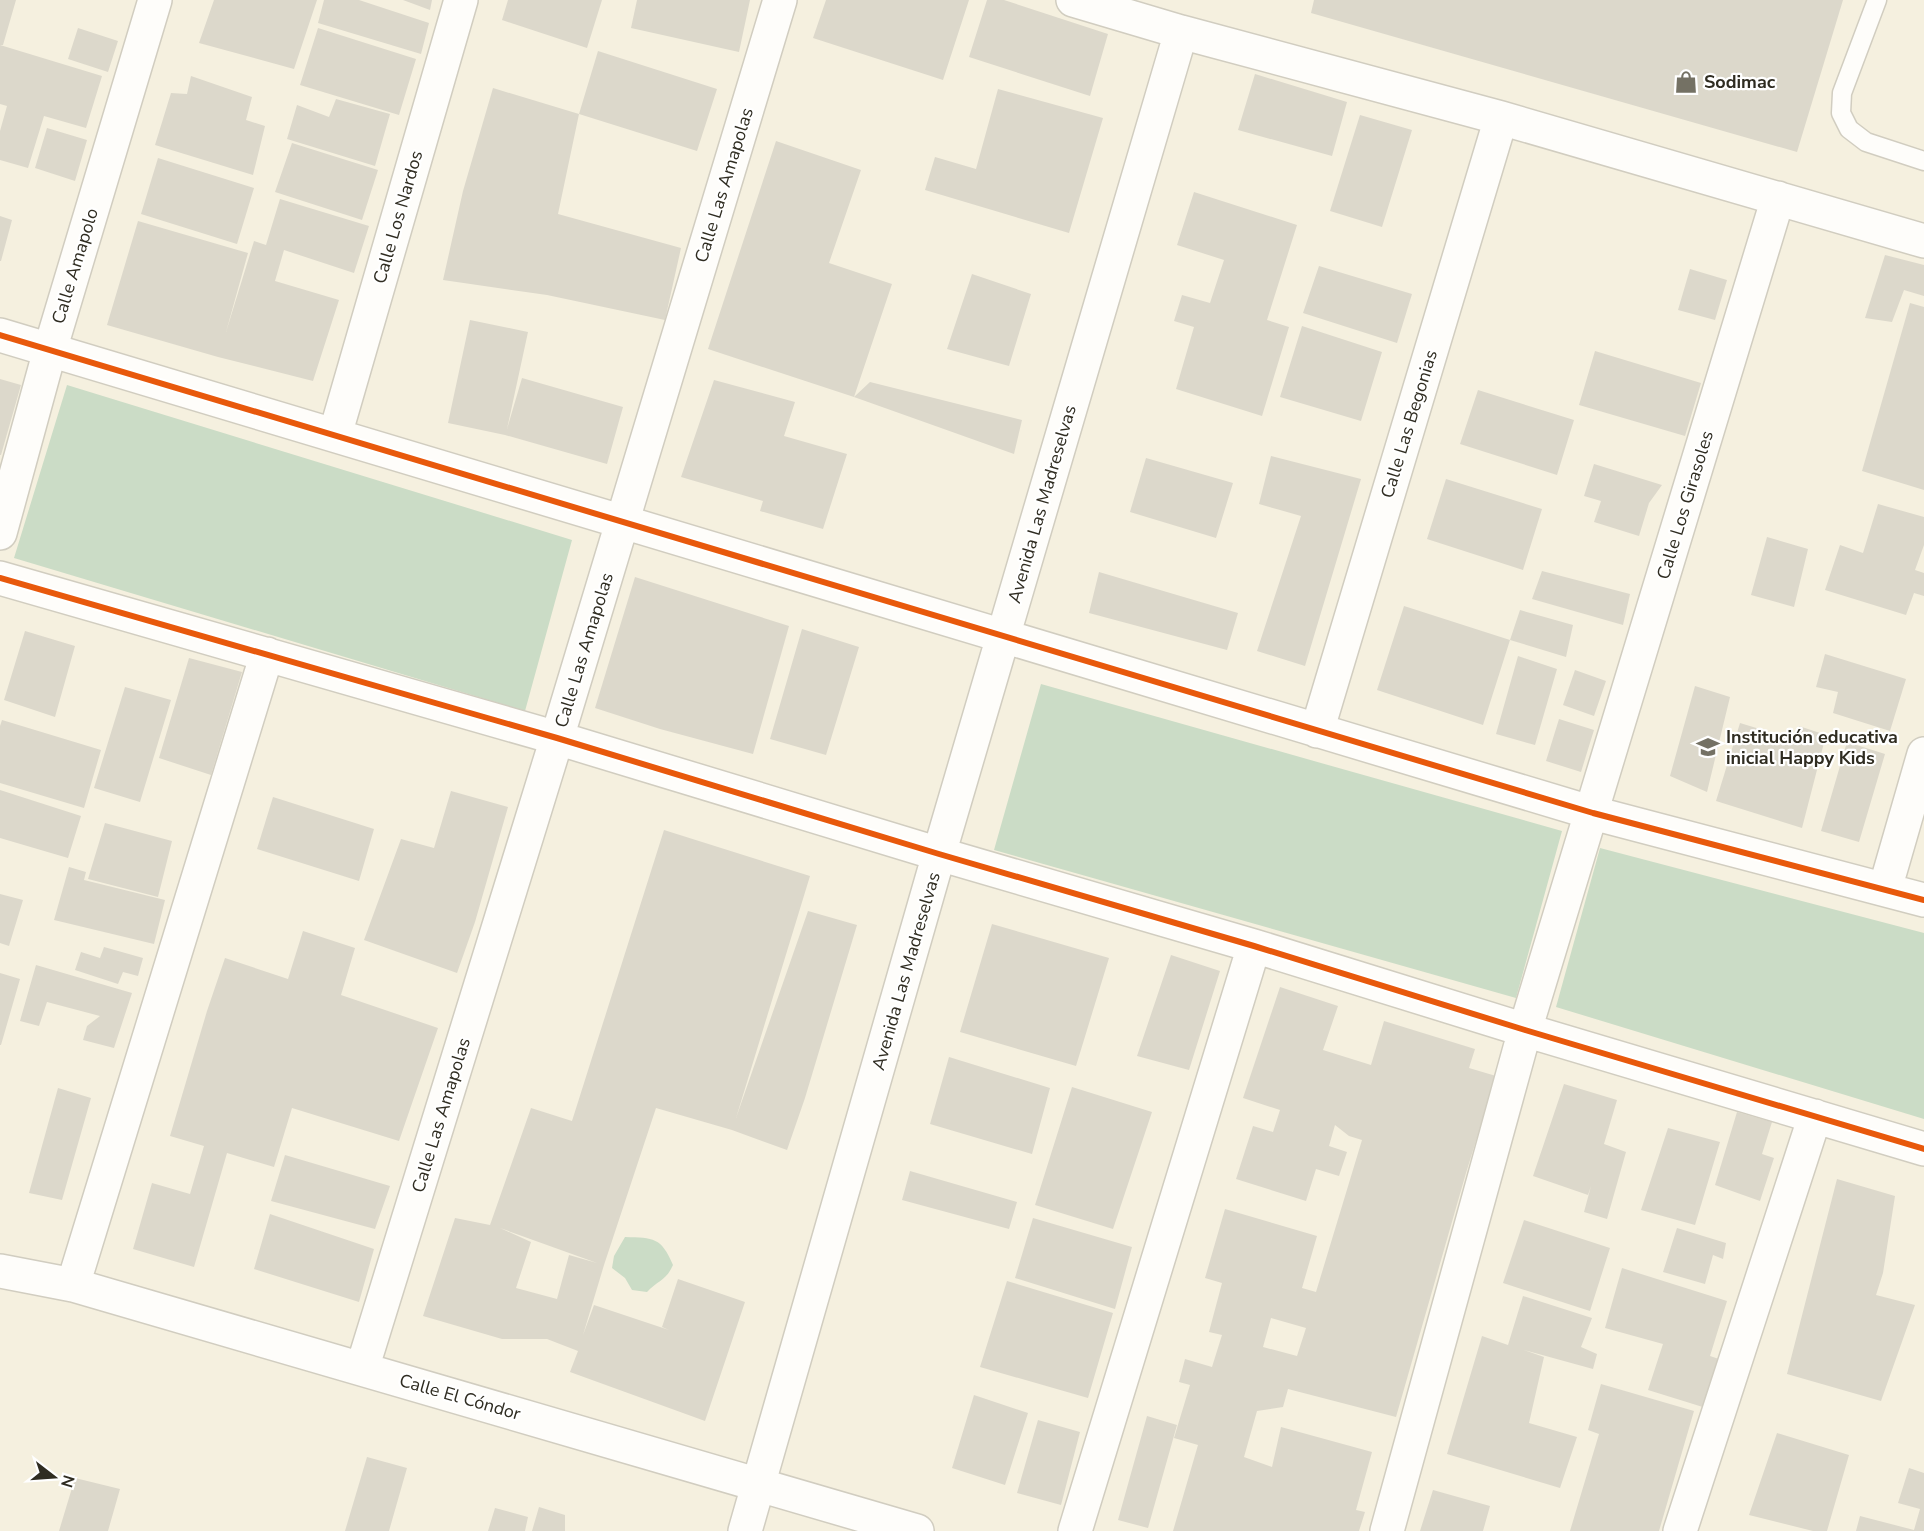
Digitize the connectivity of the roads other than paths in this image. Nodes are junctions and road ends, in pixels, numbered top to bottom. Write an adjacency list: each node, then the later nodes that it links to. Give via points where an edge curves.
1 (155, 0): 12 (street, Calle Amapolo)
2 (461, 0): 13 (street, Calle Los Nardos)
3 (780, 0): 14 (street, Calle Las Amapolas)
4 (1073, 0): 6 (street)
5 (1878, 0): 8 (lane, via 1842,93 1841,113 1849,129 1866,142)
6 (1181, 32): 7 (street); 17 (street, Avenida Las Madreselvas)
7 (1501, 118): 9 (street); 19 (street, Calle Las Begonias)
8 (1924, 161)
9 (1778, 198): 10 (street); 22 (street, Calle Los Girasoles)
10 (1924, 241)
11 (0, 335): 12 (street)
12 (50, 350): 13 (street); 15 (street, Calle Amapolo)
13 (334, 435): 14 (street)
14 (622, 521): 17 (street); 20 (street, Calle Las Amapolas)
15 (0, 533)
16 (0, 578): 18 (street)
17 (1003, 636): 19 (street); 23 (street, Avenida Las Madreselvas)
18 (267, 654): 20 (street); 31 (street)
19 (1317, 730): 22 (street)
20 (557, 738): 23 (street); 32 (street, Calle Las Amapolas)
21 (1924, 754): 24 (street)
22 (1593, 813): 24 (street); 27 (street, Calle Los Girasoles)
23 (939, 854): 26 (street); 33 (street, Avenida Las Madreselvas)
24 (1885, 889): 25 (street)
25 (1924, 900)
26 (1254, 946): 27 (street); 36 (street)
27 (1525, 1030): 28 (street); 37 (street, Calle Los Girasoles)
28 (1815, 1116): 29 (street); 38 (street)
29 (1924, 1149)
30 (0, 1270): 31 (street, Calle El Cóndor)
31 (73, 1285): 32 (street, Calle El Cóndor)
32 (362, 1369): 33 (street, Calle El Cóndor)
33 (759, 1486): 34 (street, Avenida Las Madreselvas); 35 (street, Calle El Cóndor)
34 (745, 1531)
35 (917, 1531)
36 (1075, 1531)
37 (1387, 1531)
38 (1680, 1531)

